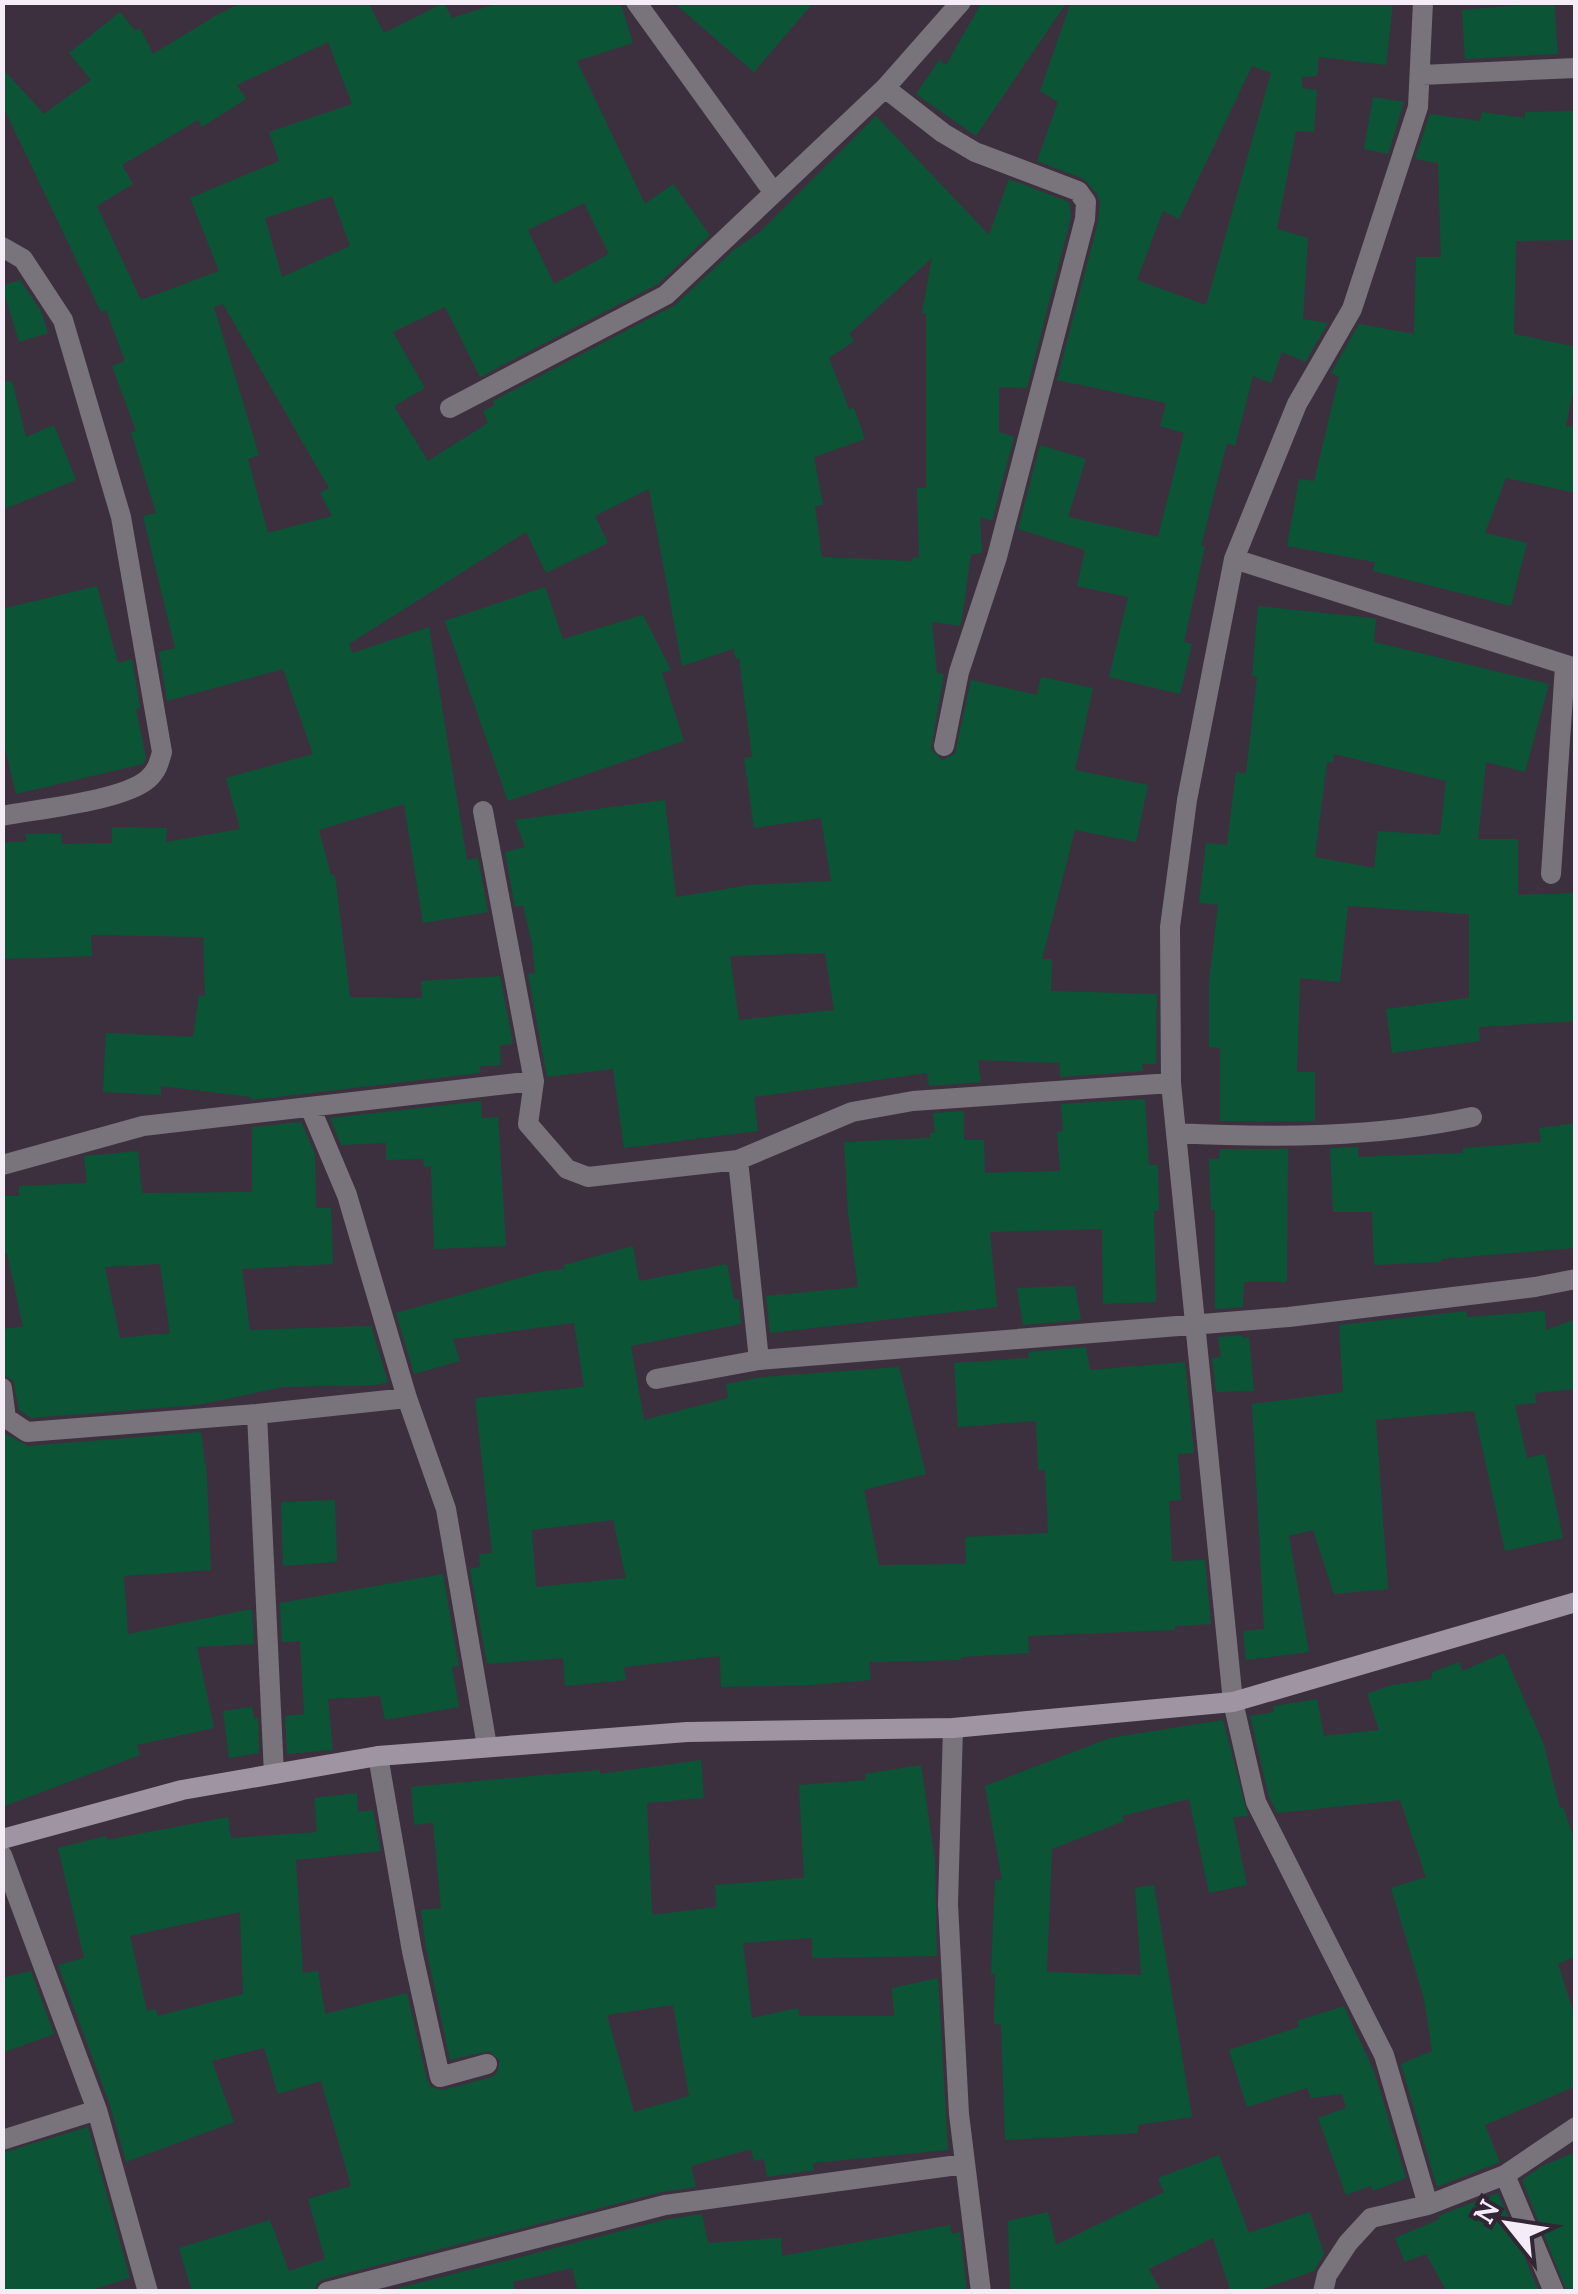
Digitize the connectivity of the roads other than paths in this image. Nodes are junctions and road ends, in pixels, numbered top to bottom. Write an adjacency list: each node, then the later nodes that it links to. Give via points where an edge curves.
1 (636, 2): 7 (street)
2 (960, 2): 6 (street)
3 (1423, 2): 5 (street)
4 (1576, 68): 5 (street)
5 (1421, 74): 10 (street, via 1418,107 1352,309 1297,404)
6 (885, 88): 7 (street); 12 (street, via 975,152 1078,191 1086,202 997,557 958,672)
7 (774, 193): 9 (street, via 666,295)
8 (2, 247): 14 (street, via 24,259 63,320 121,518 162,752 144,782 107,797)
9 (450, 408)
10 (1234, 558): 11 (street); 17 (street, via 1186,800 1170,927)
11 (1570, 668): 15 (street)
12 (944, 746)
13 (484, 810): 16 (street)
14 (2, 816)
15 (1551, 874)
16 (534, 1081): 18 (street); 21 (street, via 528,1124 567,1169 588,1177)
17 (1170, 1083): 20 (street); 21 (street, via 913,1101 852,1112)
18 (310, 1107): 22 (street, via 143,1126); 28 (street, via 347,1195)
19 (1472, 1117): 20 (street, via 1423,1128 1272,1138)
20 (1176, 1133): 24 (street)
21 (738, 1160): 25 (street)
22 (2, 1166)
23 (1576, 1279): 24 (street)
24 (1195, 1324): 25 (street); 31 (street)
25 (759, 1360): 26 (street)
26 (656, 1379)
27 (2, 1388): 29 (street, via 6,1418 28,1432)
28 (407, 1398): 29 (street); 33 (street, via 446,1510)
29 (257, 1414): 35 (street)
30 (1576, 1602): 31 (street)
31 (1233, 1702): 32 (street); 44 (street, via 1256,1802 1384,2055)
32 (954, 1728): 33 (street, via 688,1732); 42 (street, via 948,1904)
33 (487, 1746): 34 (street)
34 (378, 1756): 35 (street); 38 (street, via 440,2077)
35 (274, 1774): 36 (street, via 182,1790)
36 (2, 1839)
37 (2, 1855): 39 (street)
38 (487, 2064)
39 (97, 2110): 41 (street); 45 (street)
40 (1576, 2126): 43 (street)
41 (2, 2140)
42 (965, 2164): 46 (street, via 665,2205); 47 (street)
43 (1505, 2174): 44 (street); 49 (street)
44 (1428, 2205): 48 (street, via 1371,2218 1327,2275)
45 (148, 2292)
46 (327, 2292)
47 (981, 2292)
48 (1323, 2292)
49 (1554, 2292)

